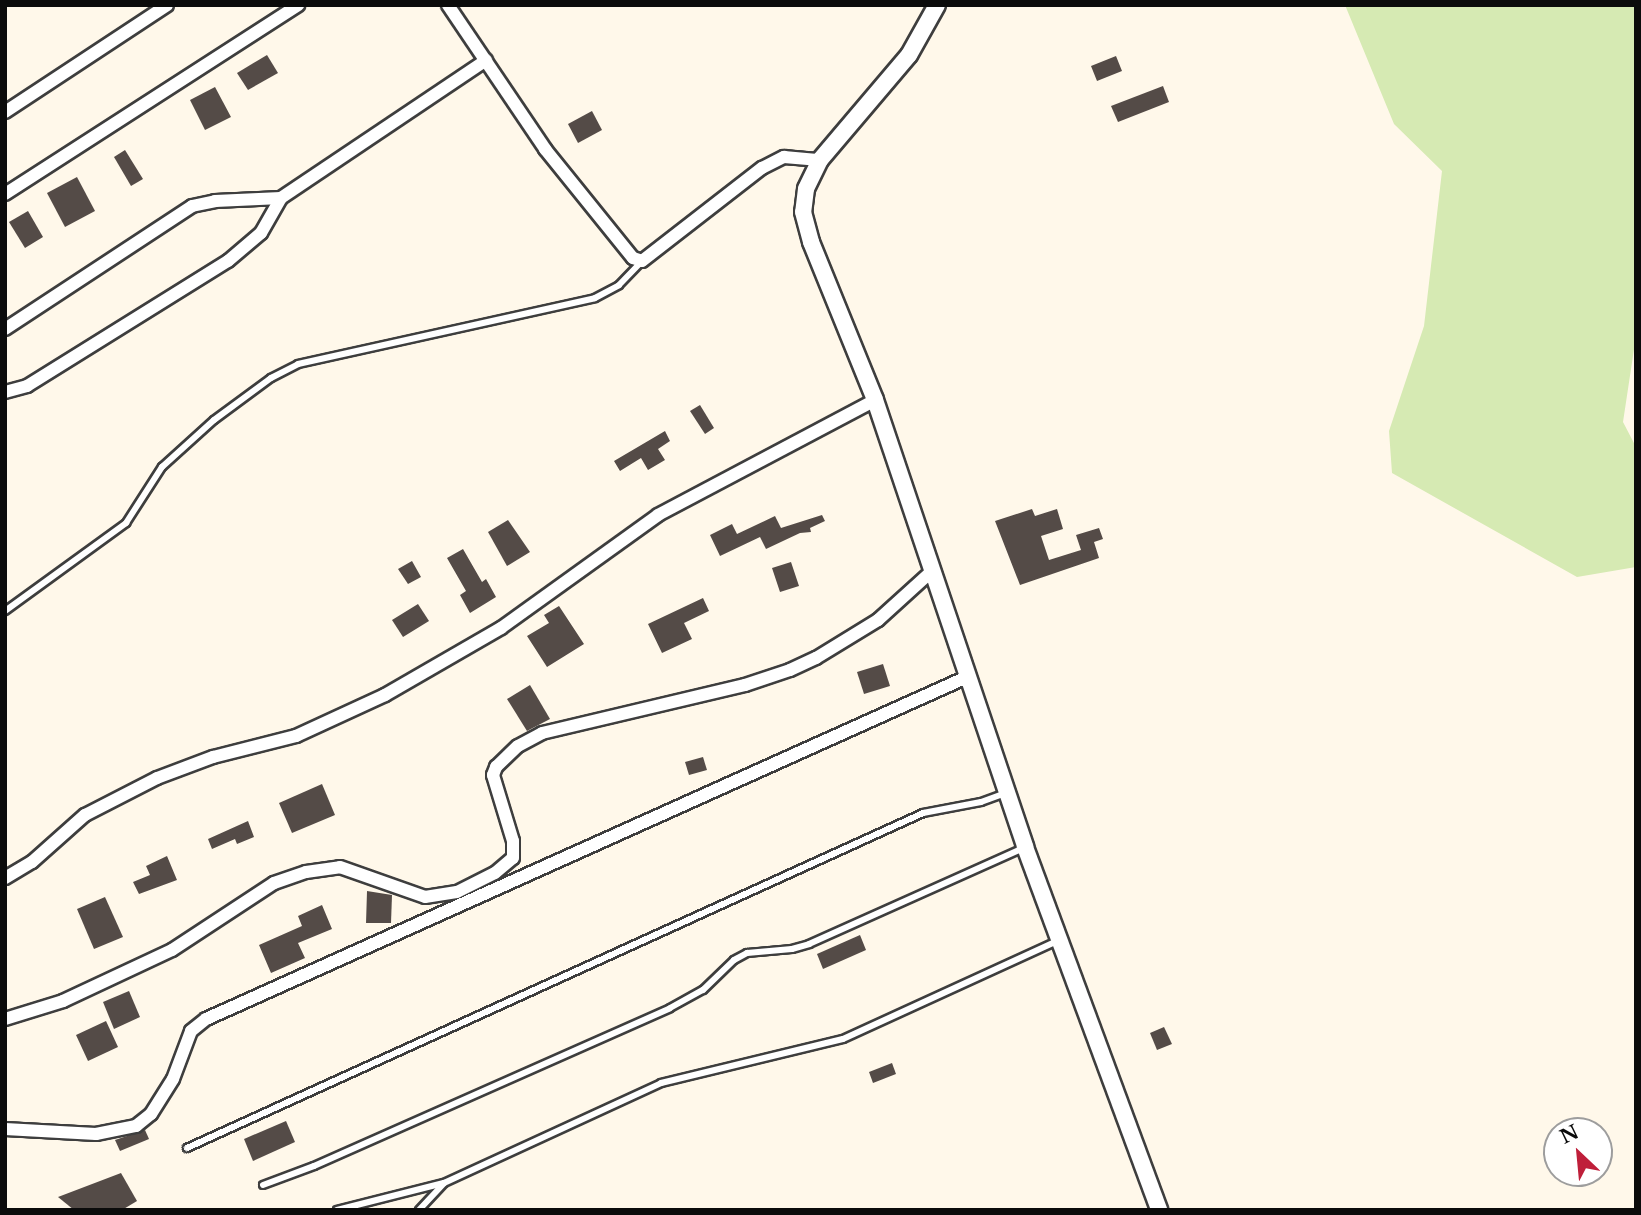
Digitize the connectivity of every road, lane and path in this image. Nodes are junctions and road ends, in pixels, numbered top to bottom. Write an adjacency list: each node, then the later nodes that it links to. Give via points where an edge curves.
1 (167, 5): 6 (street)
2 (298, 5): 8 (street)
3 (448, 5): 5 (street)
4 (937, 5): 7 (street, via 909,55)
5 (486, 60): 9 (street); 10 (street, via 544,149 628,255)
6 (5, 112)
7 (820, 160): 10 (street, via 784,157 762,168); 13 (street, via 806,189 803,212)
8 (5, 194)
9 (281, 198): 11 (street, via 192,206); 12 (street, via 261,233 228,261 27,386)
10 (642, 261): 15 (lane, via 620,285 595,298 298,364 271,378 214,420 162,467 126,523)
11 (5, 330)
12 (5, 392)
13 (875, 400): 14 (street); 19 (street, via 658,516 501,628 385,695 296,736 185,765 157,778 85,815 32,862)
14 (931, 572): 16 (street); 21 (street, via 878,620 790,670 542,733 518,746 501,760 493,775 513,841 513,858 457,892 425,897 340,867 306,872 274,883 172,950 63,1001)
15 (5, 611)
16 (967, 677): 17 (street); 22 (street, via 206,1020 191,1031 173,1079 151,1114 136,1126 96,1134)
17 (1006, 793): 18 (street); 23 (lane, via 972,805 923,813)
18 (1025, 848): 20 (street); 25 (lane, via 809,944 747,953 703,989 670,1008)
19 (5, 878)
20 (1059, 940): 24 (lane, via 843,1039 636,1092); 28 (street)
21 (5, 1019)
22 (5, 1129)
23 (187, 1148)
24 (444, 1182): 26 (lane); 27 (lane)
25 (263, 1185)
26 (337, 1210)
27 (419, 1210)
28 (1159, 1210)

